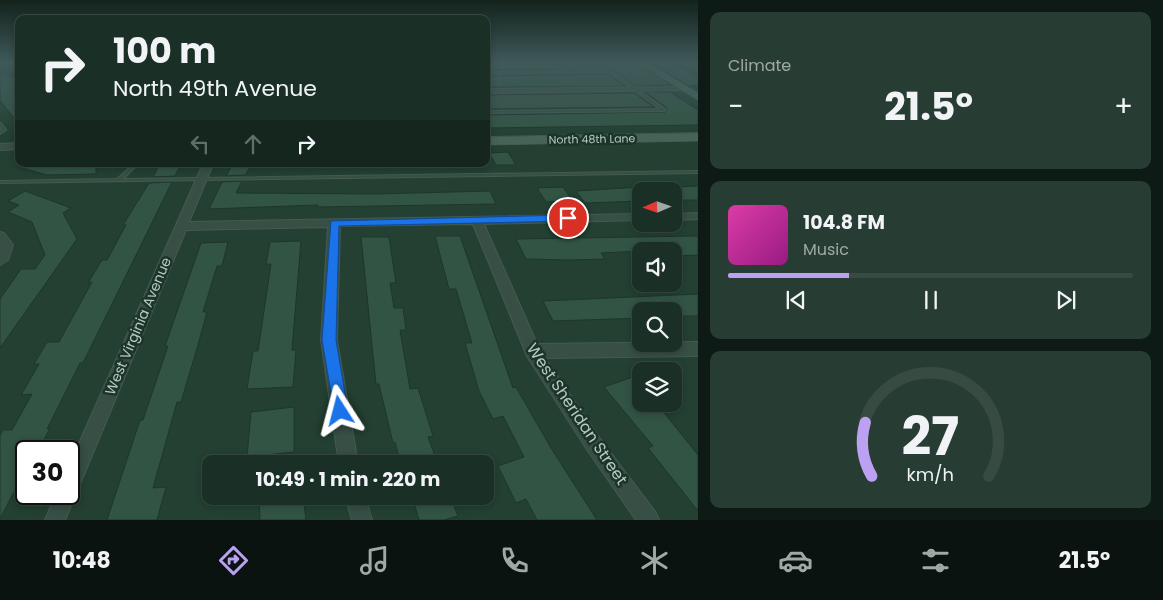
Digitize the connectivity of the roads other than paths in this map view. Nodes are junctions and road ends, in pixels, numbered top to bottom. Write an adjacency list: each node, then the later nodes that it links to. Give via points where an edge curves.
1 (684, 88): 2 (street); 4 (street)
2 (634, 89): 3 (street); 5 (lane, via 664,110)
3 (490, 91)
4 (698, 97)
5 (490, 112)
6 (0, 124): 7 (lane, via 4,130)
7 (0, 133)
8 (698, 137): 9 (street, North 48th Lane)
9 (490, 140)
10 (15, 146): 11 (street)
11 (0, 147)
12 (133, 167): 16 (lane)
13 (206, 167): 15 (street, West Virginia Avenue)
14 (698, 172): 15 (lane)
15 (200, 179): 16 (lane); 23 (street, West Virginia Avenue)
16 (119, 180): 17 (lane)
17 (0, 182)
18 (698, 216): 20 (street)
19 (632, 217): 21 (street)
20 (682, 217)
21 (477, 220): 22 (street); 27 (street, West Sheridan Street)
22 (334, 223): 23 (street); 28 (street, via 329,340)
23 (180, 226): 29 (street, West Virginia Avenue)
24 (1, 236): 25 (street, via 7,244)
25 (0, 261)
26 (698, 349): 27 (street)
27 (532, 351): 34 (street, West Sheridan Street, via 592,442)
28 (348, 455)
29 (80, 462)
30 (61, 505): 32 (street)
31 (358, 505): 33 (street)
32 (55, 520)
33 (362, 520)
34 (650, 520)

